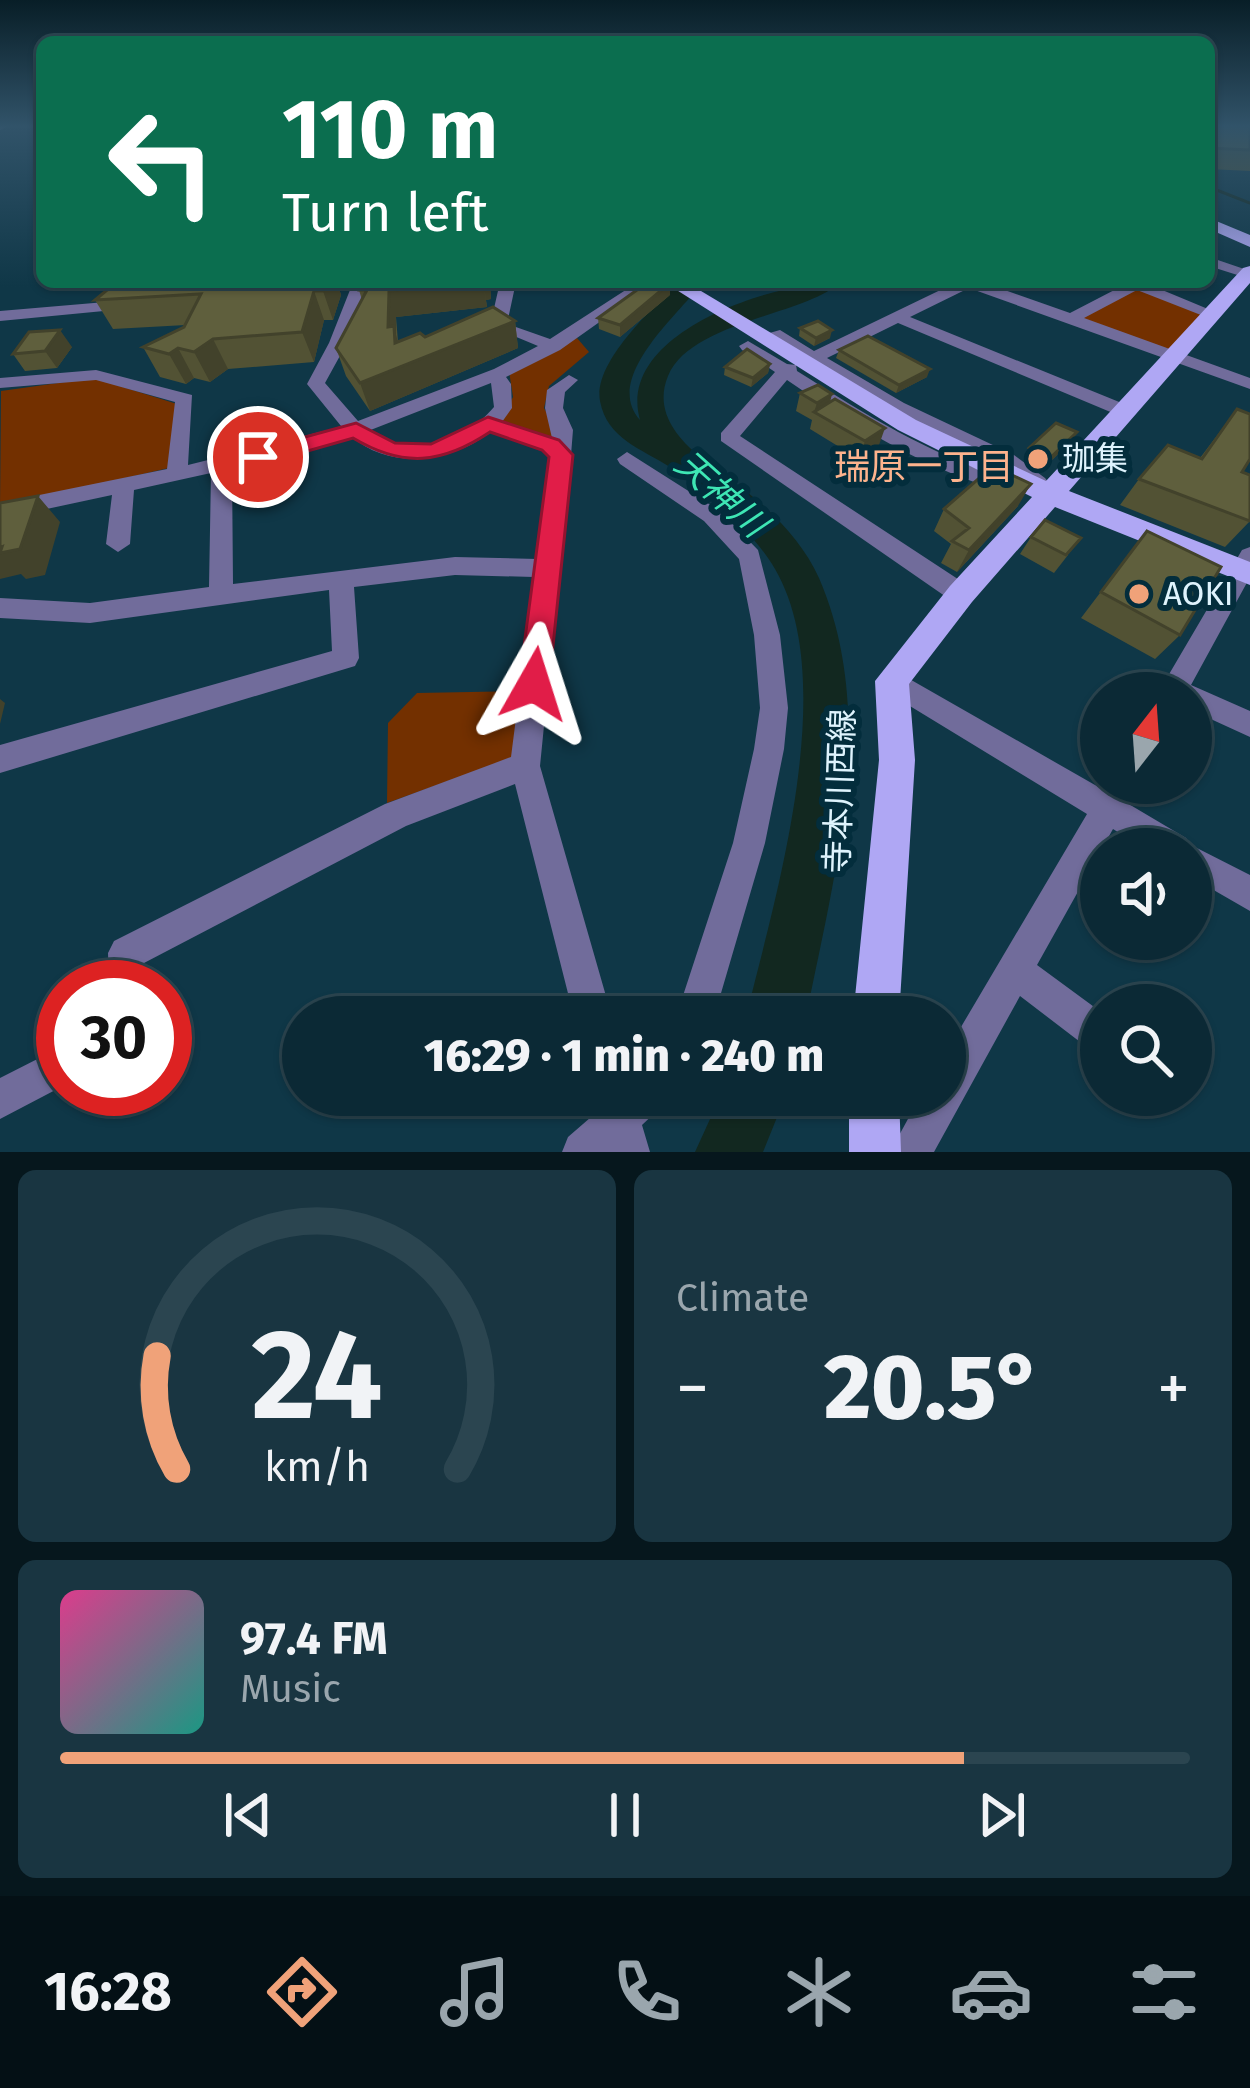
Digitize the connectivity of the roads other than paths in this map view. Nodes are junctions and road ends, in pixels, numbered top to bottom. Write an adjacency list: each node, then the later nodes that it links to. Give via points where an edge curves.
1 (1215, 229): 3 (main road)
2 (1215, 261): 3 (street)
3 (1249, 263): 16 (main road, 寺本川西線)
4 (321, 288): 13 (street)
5 (358, 288): 33 (street, via 316,384)
6 (507, 288): 23 (street, via 498,326)
7 (640, 288): 23 (street)
8 (684, 288): 22 (main road)
9 (956, 288): 18 (street)
10 (985, 288): 19 (street)
11 (1124, 288): 19 (street)
12 (1145, 288): 16 (street)
13 (296, 290)
14 (135, 300): 15 (street)
15 (51, 312): 17 (street); 20 (street)
16 (1212, 314): 24 (main road, 寺本川西線)
17 (0, 316)
18 (897, 317): 25 (street); 31 (street)
19 (1071, 319): 24 (street)
20 (38, 330)
21 (774, 334): 25 (street)
22 (747, 337): 25 (street); 39 (main road)
23 (554, 346): 27 (street)
24 (1175, 357): 30 (street); 31 (main road, 寺本川西線)
25 (800, 364): 39 (street, via 1007,460); 39 (street, via 984,482); 45 (street, via 728,437)
26 (13, 365): 29 (street)
27 (494, 375): 32 (street, via 504,400); 33 (street)
28 (569, 380): 34 (street, via 556,390 554,408)
29 (0, 383): 37 (street, via 96,374 184,399)
30 (1250, 384)
31 (1127, 412): 39 (main road, 寺本川西線)
32 (488, 424): 33 (street, via 446,448 417,452 376,446); 34 (street, via 541,439)
33 (356, 430): 36 (street)
34 (561, 455): 43 (street)
35 (627, 459): 63 (street, via 712,516 750,556 767,634 769,749)
36 (222, 466): 37 (street); 46 (street)
37 (177, 473): 38 (street)
38 (124, 484): 40 (street); 41 (street)
39 (1054, 496): 42 (main road); 45 (main road, 寺本川西線)
40 (0, 512)
41 (118, 544)
42 (1248, 567): 48 (street)
43 (548, 568): 44 (street, via 455,566); 53 (street)
44 (340, 579): 46 (street); 52 (street, via 346,658)
45 (962, 594): 49 (main road, 寺本川西線)
46 (220, 596): 47 (street, via 90,613)
47 (0, 608)
48 (1190, 672)
49 (892, 681): 54 (street); 64 (main road, 寺本川西線, via 897,760)
50 (1212, 707): 51 (street)
51 (1250, 724)
52 (0, 759)
53 (526, 766): 60 (street, via 396,814 126,953); 62 (street)
54 (1080, 777)
55 (1110, 804): 61 (street)
56 (1125, 804): 57 (street)
57 (1152, 828)
58 (1212, 871): 59 (street)
59 (1250, 894)
60 (126, 960)
61 (1015, 970): 65 (street); 66 (street)
62 (587, 996)
63 (701, 996)
64 (877, 996)
65 (1080, 1019)
66 (966, 1055)
67 (36, 1080): 68 (street)
68 (0, 1099)
69 (874, 1116): 73 (main road)
70 (931, 1116): 74 (street)
71 (627, 1120): 72 (street)
72 (583, 1152)
73 (875, 1152)
74 (911, 1152)

